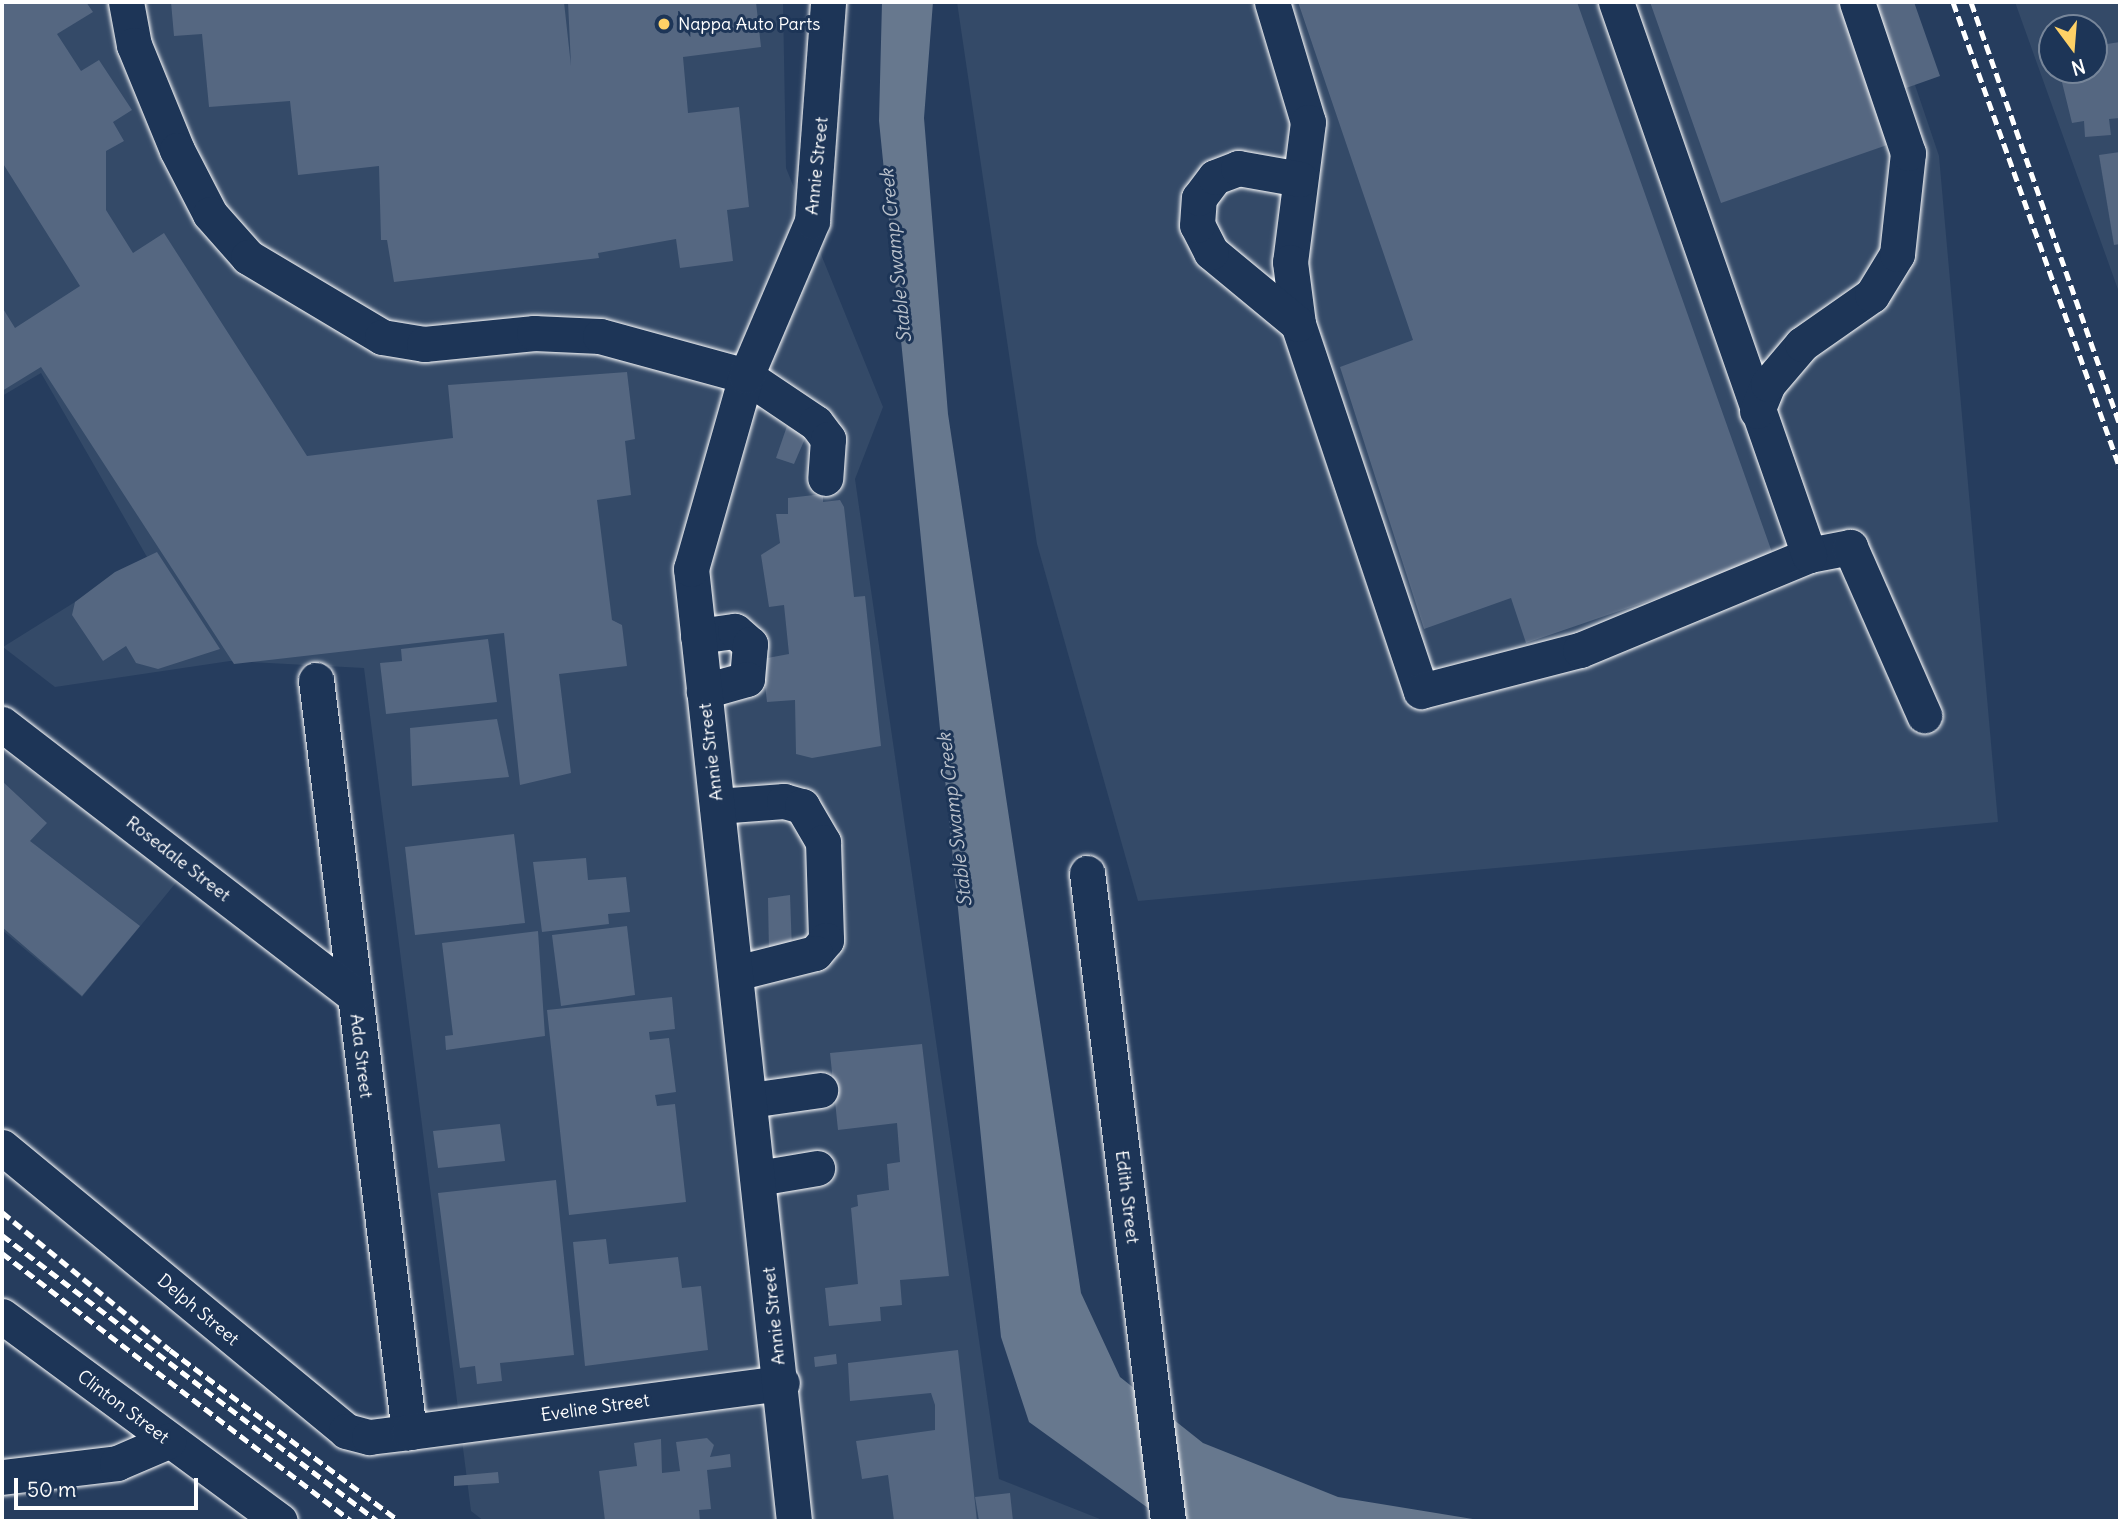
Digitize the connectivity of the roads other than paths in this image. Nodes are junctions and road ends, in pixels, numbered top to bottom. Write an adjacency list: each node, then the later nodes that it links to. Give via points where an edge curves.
1 (126, 2): 8 (street, via 134,45 177,150 209,214 248,257 382,337 424,344 534,333 600,336)
2 (828, 2): 8 (street, Annie Street, via 812,221)
3 (1272, 2): 6 (street, via 1308,122)
4 (1616, 2): 9 (street)
5 (1857, 2): 9 (street, via 1908,153 1897,254 1871,295 1802,344 1768,384)
6 (1300, 179): 7 (street, via 1290,262); 7 (street, via 1238,167 1214,177 1199,198 1197,225 1211,252)
7 (1298, 324): 11 (street, via 1421,691 1580,650)
8 (746, 376): 10 (street, via 816,423 828,439); 12 (street, Annie Street, via 691,569)
9 (1757, 411): 11 (street)
10 (825, 478)
11 (1809, 555): 15 (street, via 1850,547)
12 (698, 636): 14 (street, Annie Street); 14 (street, via 735,631 750,644 747,679)
13 (316, 680): 20 (street, Ada Street)
14 (704, 691): 17 (street, Annie Street)
15 (1924, 715)
16 (2, 724): 20 (street, Rosedale Street)
17 (717, 806): 19 (street, Annie Street); 19 (street, via 784,801 802,806 823,842 826,940 815,953)
18 (1087, 873): 31 (street, Edith Street)
19 (736, 972): 22 (street, Annie Street)
20 (353, 994): 28 (street, Ada Street)
21 (820, 1090): 22 (street)
22 (750, 1100): 25 (street, Annie Street)
23 (2, 1147): 28 (street, Delph Street, via 345,1431 369,1437)
24 (817, 1168): 25 (street)
25 (758, 1178): 27 (street, Annie Street)
26 (2, 1316): 29 (street, Clinton Street)
27 (782, 1383): 28 (street, Eveline Street); 33 (street, Annie Street)
28 (409, 1432)
29 (168, 1441): 30 (street, via 117,1463); 32 (street, Clinton Street)
30 (2, 1477)
31 (1168, 1520)
32 (280, 1521)
33 (794, 1521)

